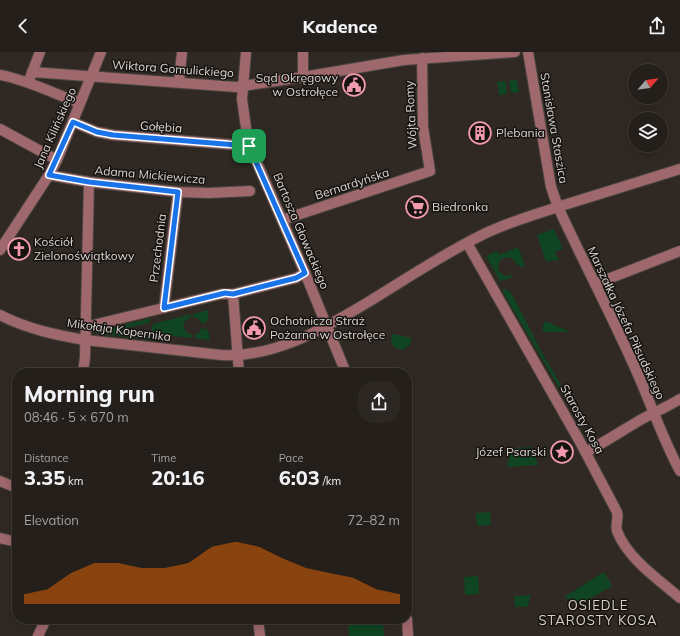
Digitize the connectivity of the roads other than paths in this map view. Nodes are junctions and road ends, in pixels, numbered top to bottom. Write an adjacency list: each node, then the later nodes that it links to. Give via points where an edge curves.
1 (40, 52): 10 (street)
2 (101, 52): 12 (street, Jana Kilińskiego)
3 (182, 52): 15 (street)
4 (246, 52): 16 (street, Bartosza Głowackiego)
5 (303, 52): 13 (street)
6 (515, 52): 8 (street, Wiktora Gomulickiego)
7 (528, 52): 28 (street, Stanisława Staszica, via 551,187)
8 (460, 53): 9 (street, Wiktora Gomulickiego)
9 (422, 58): 13 (street, Wiktora Gomulickiego); 23 (street, Wójta Romy, via 423,127)
10 (32, 72): 12 (street, Wiktora Gomulickiego); 14 (street)
11 (0, 75): 14 (street)
12 (92, 76): 15 (street, Wiktora Gomulickiego); 17 (street, Jana Kilińskiego)
13 (303, 78): 16 (street, Wiktora Gomulickiego)
14 (27, 82): 17 (street)
15 (179, 82): 16 (street, Wiktora Gomulickiego)
16 (243, 86): 20 (street, Bartosza Głowackiego, via 244,117)
17 (80, 103): 18 (street, Jana Kilińskiego)
18 (73, 122): 20 (street, Gołębia, via 97,132 113,135); 21 (street, Jana Kilińskiego)
19 (0, 129): 21 (street)
20 (249, 146): 29 (street, Bartosza Głowackiego)
21 (57, 160): 24 (street, Jana Kilińskiego)
22 (680, 168): 28 (street, Mikołaja Kopernika)
23 (430, 171): 29 (street, Bernardyńska)
24 (49, 175): 25 (street, Adama Mickiewicza); 31 (street, Jana Kilińskiego)
25 (89, 182): 27 (street, Adama Mickiewicza); 39 (street)
26 (250, 191): 27 (street, Adama Mickiewicza)
27 (178, 192): 36 (street, Przechodnia)
28 (558, 207): 30 (street, Mikołaja Kopernika, via 496,228); 34 (street, Marszałka Józefa Piłsudskiego)
29 (282, 220): 33 (street, Bartosza Głowackiego)
30 (467, 243): 38 (street, Mikołaja Kopernika); 47 (street, Starosty Kosa)
31 (0, 250)
32 (680, 251): 34 (street)
33 (305, 273): 35 (street, Mikołaja Kopernika, via 296,278); 38 (street, Bartosza Głowackiego)
34 (595, 284): 46 (street, Marszałka Józefa Piłsudskiego)
35 (233, 294): 36 (street, Mikołaja Kopernika, via 225,293); 41 (street)
36 (164, 308): 39 (street, Mikołaja Kopernika)
37 (0, 315): 40 (street, Mikołaja Kopernika, via 34,329)
38 (326, 326): 41 (street, Mikołaja Kopernika, via 275,348); 44 (street, Bartosza Głowackiego)
39 (85, 327): 40 (street)
40 (85, 340): 41 (street, Mikołaja Kopernika); 42 (street)
41 (237, 356): 43 (street)
42 (83, 368)
43 (238, 368)
44 (344, 368)
45 (680, 399): 46 (street)
46 (654, 414): 47 (street); 48 (street, Marszałka Józefa Piłsudskiego)
47 (586, 452): 53 (street, Starosty Kosa, via 618,512 617,530 629,550 638,562)
48 (680, 471)
49 (0, 481): 50 (street)
50 (12, 486)
51 (0, 538): 52 (street)
52 (12, 541)
53 (680, 598)
54 (44, 624): 57 (street)
55 (259, 624): 58 (street)
56 (407, 624): 59 (street)
57 (38, 636)
58 (260, 636)
59 (408, 636)

